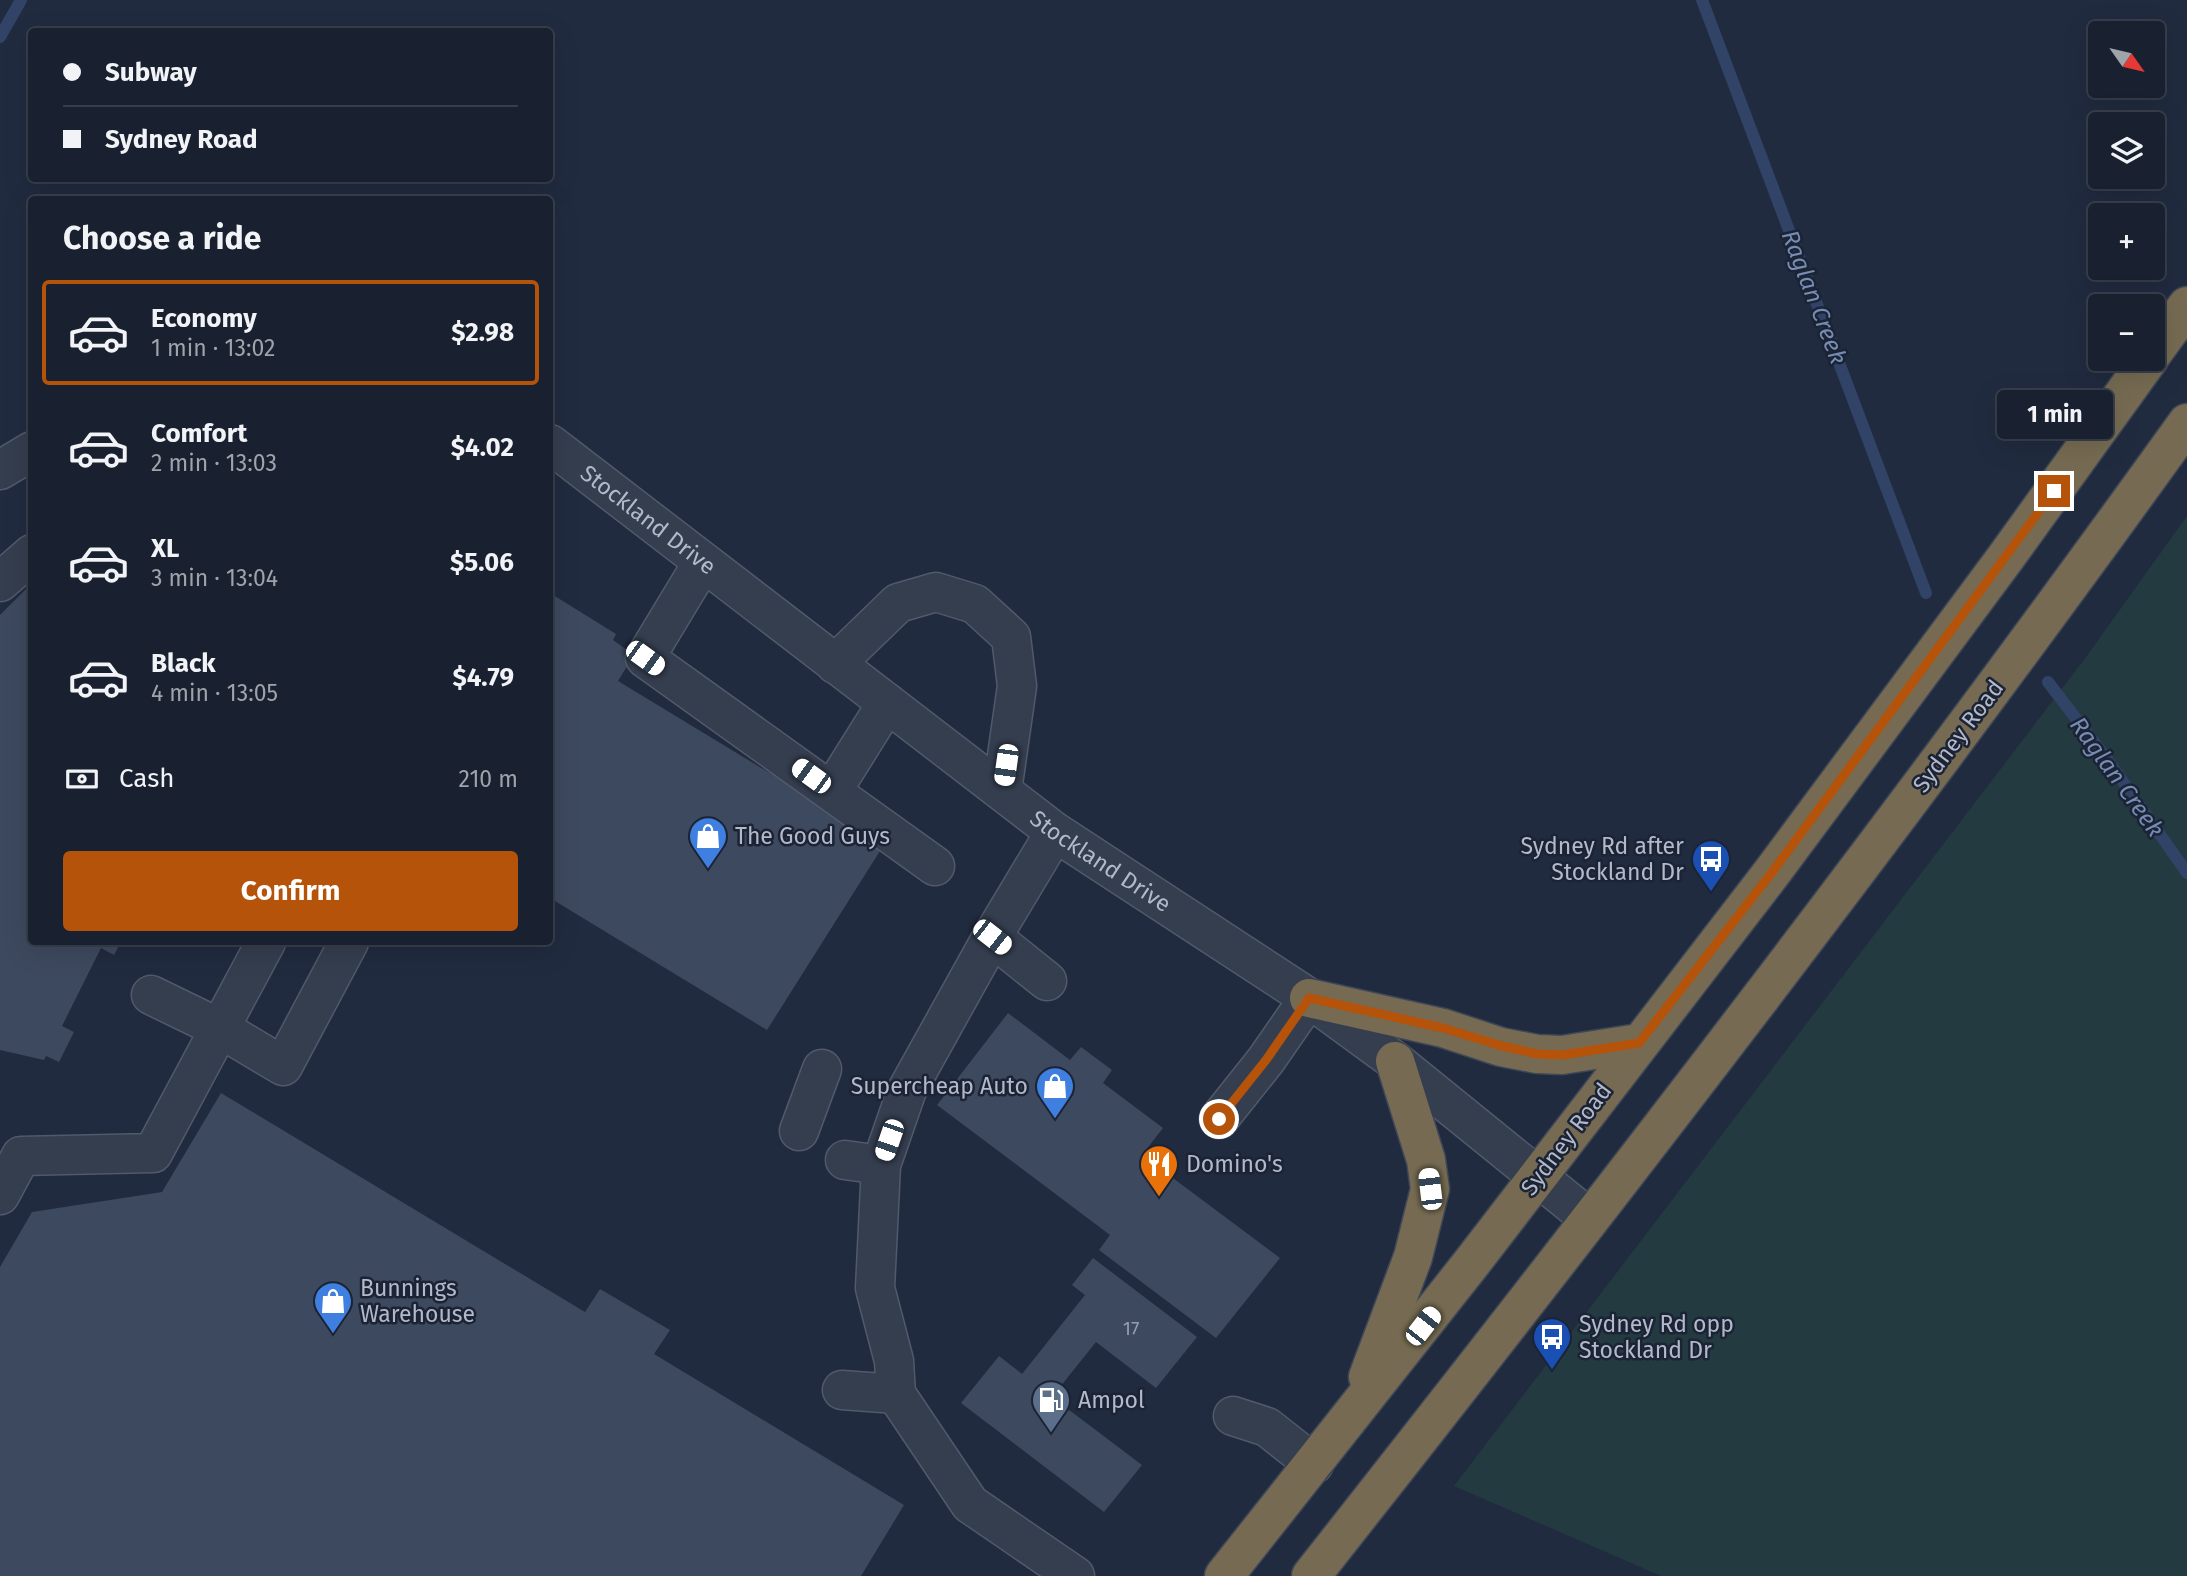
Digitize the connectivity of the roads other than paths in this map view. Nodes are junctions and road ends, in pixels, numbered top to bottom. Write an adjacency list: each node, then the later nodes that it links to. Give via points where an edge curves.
1 (2187, 306): 2 (highway)
2 (2165, 336)
3 (2140, 371): 24 (highway, Sydney Road, via 1790,849)
4 (2187, 422): 31 (highway, Sydney Road, via 1827,913)
5 (553, 446): 9 (street, Stockland Drive)
6 (28, 453): 7 (street)
7 (0, 470)
8 (28, 558): 10 (street)
9 (703, 562): 11 (street, Stockland Drive); 13 (street, via 645,658)
10 (0, 582)
11 (835, 664): 12 (street, Stockland Drive); 14 (street, via 898,603 936,592 975,604 1011,637 1017,686)
12 (887, 703): 13 (street); 14 (street, Stockland Drive)
13 (832, 791): 16 (street)
14 (1002, 791): 15 (street, Stockland Drive)
15 (1055, 832): 17 (street); 22 (street, Stockland Drive)
16 (935, 866)
17 (992, 937): 20 (street); 33 (street, via 863,1163 875,1288 894,1361)
18 (265, 945): 23 (street)
19 (347, 945): 23 (street, via 282,1066)
20 (1047, 981)
21 (151, 995): 23 (street)
22 (1309, 998): 24 (highway, via 1537,1054 1562,1055); 25 (street, Stockland Drive); 27 (street)
23 (222, 1029): 30 (street, via 153,1153 21,1156)
24 (1639, 1043): 29 (highway, Sydney Road)
25 (1395, 1061): 29 (street, Stockland Drive); 34 (highway, via 1426,1160 1430,1189 1413,1257)
26 (822, 1069): 28 (street)
27 (1219, 1119)
28 (799, 1131)
29 (1538, 1177): 31 (street, Stockland Drive); 34 (highway, Sydney Road)
30 (0, 1195)
31 (1590, 1219): 39 (highway, Sydney Road)
32 (842, 1390): 33 (street)
33 (896, 1394): 37 (street, via 970,1504)
34 (1356, 1411): 36 (highway, Sydney Road)
35 (1233, 1416): 36 (street, via 1268,1427)
36 (1314, 1464): 38 (highway, Sydney Road)
37 (1051, 1569)
38 (1224, 1576)
39 (1311, 1576)

